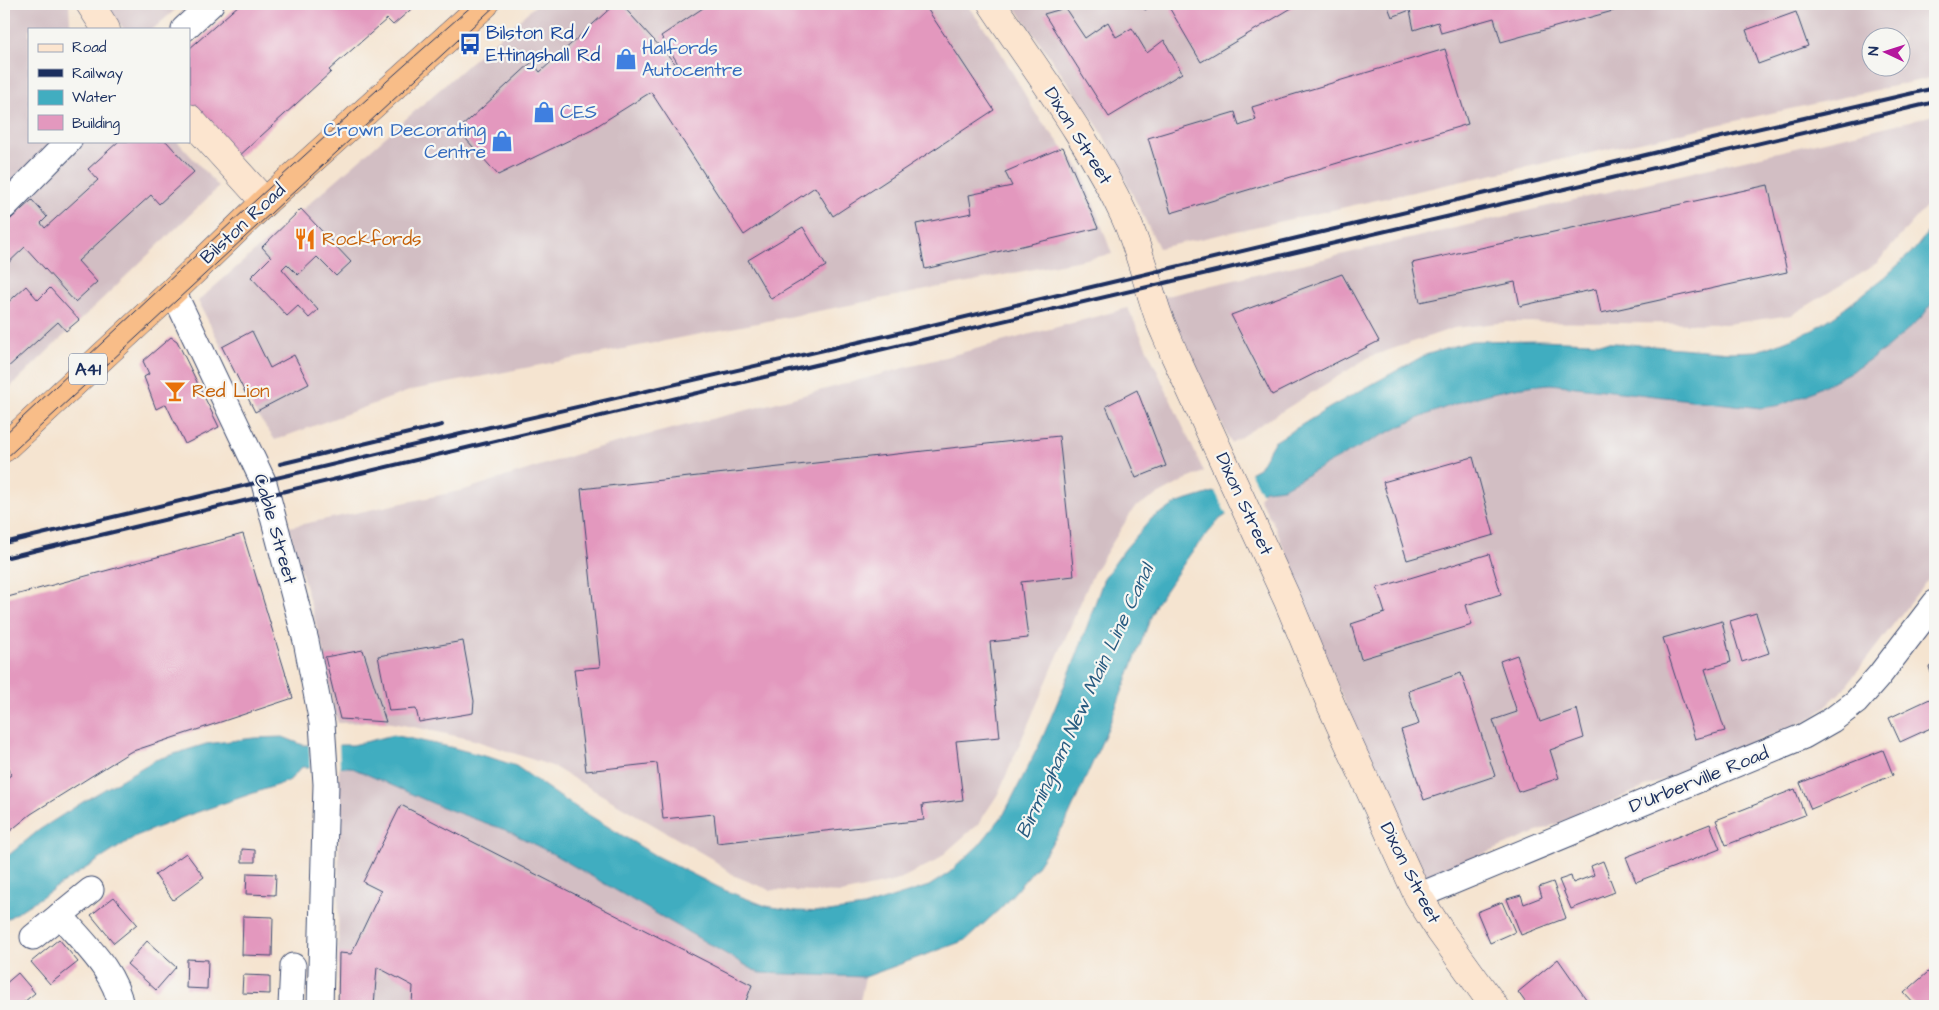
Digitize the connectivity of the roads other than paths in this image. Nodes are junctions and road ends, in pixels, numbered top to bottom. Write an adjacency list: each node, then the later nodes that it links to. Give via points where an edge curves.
1 (90, 4): 5 (street)
2 (211, 4): 6 (street)
3 (485, 4): 9 (highway, Bilston Road / A41)
4 (992, 4): 15 (street, Dixon Street, via 1066,114 1125,217 1143,261 1159,318)
5 (105, 28)
6 (185, 28)
7 (190, 119): 9 (street)
8 (68, 142): 10 (street)
9 (265, 202): 11 (highway, Bilston Road / A41)
10 (4, 207)
11 (172, 291): 12 (highway, Bilston Road / A41); 21 (street, Cable Street, via 264,483 306,641 322,723 326,784)
12 (4, 448)
13 (1935, 603): 15 (street, D'Urberville Road, via 1856,702 1811,732)
14 (91, 890): 16 (street)
15 (1418, 896): 22 (street, Dixon Street)
16 (60, 915): 17 (street); 19 (street, via 108,972)
17 (33, 937)
18 (293, 966): 20 (street)
19 (121, 1006)
20 (291, 1006)
21 (320, 1006)
22 (1494, 1006)

